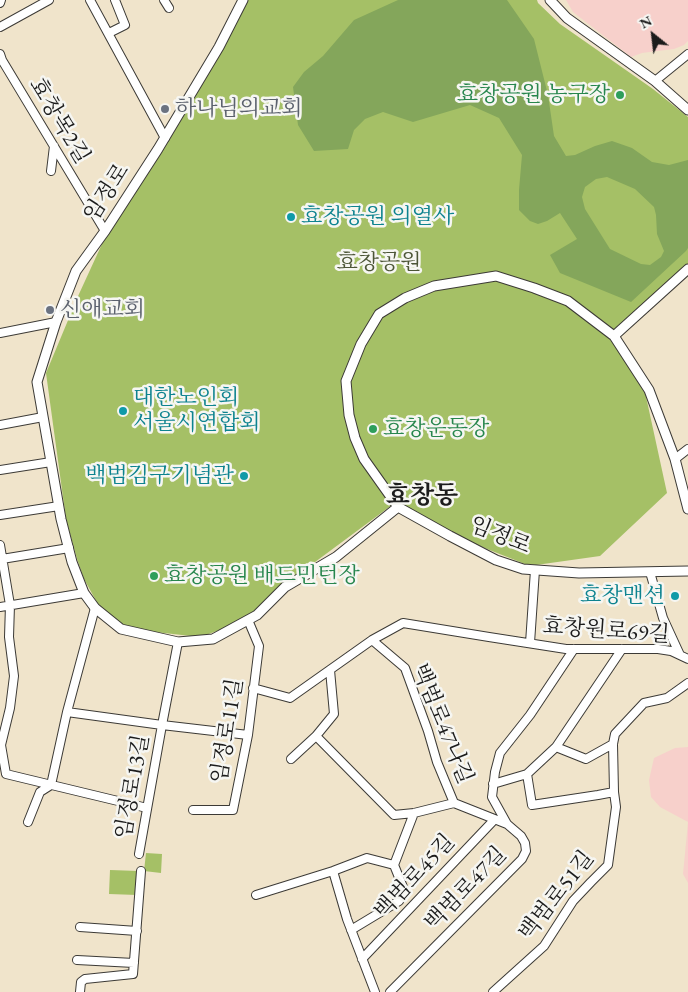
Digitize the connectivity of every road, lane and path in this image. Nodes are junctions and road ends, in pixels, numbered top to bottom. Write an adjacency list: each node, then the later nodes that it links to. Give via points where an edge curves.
1 (49, 0): 8 (street)
2 (90, 0): 9 (street)
3 (115, 0): 9 (street, via 125,25)
4 (164, 0): 7 (street)
5 (243, 0): 14 (street, 임정로)
6 (550, 0): 12 (street, via 567,18)
7 (169, 8)
8 (0, 27)
9 (109, 33): 14 (street)
10 (0, 54): 15 (street, 효창목2길)
11 (688, 54): 12 (street)
12 (655, 81): 13 (street)
13 (688, 110)
14 (165, 138): 17 (street, 임정로)
15 (54, 146): 16 (street); 17 (street, 효창목2길)
16 (51, 171)
17 (105, 231): 19 (street, 임정로, via 76,271)
18 (688, 269): 21 (street)
19 (56, 322): 20 (street); 22 (street, 임정로, via 37,382)
20 (0, 333)
21 (614, 336): 25 (street, via 649,390); 29 (street, via 568,301 496,276 434,286 379,314 361,344 346,381 349,415 364,459)
22 (43, 417): 23 (street); 26 (street, 임정로)
23 (0, 424)
24 (688, 449): 25 (street)
25 (675, 458): 30 (street)
26 (51, 462): 27 (street); 28 (street, 임정로)
27 (0, 470)
28 (59, 506): 31 (street); 33 (street, 임정로)
29 (398, 506): 35 (street, 임정로, via 496,560); 42 (street, 임정로, via 336,557 285,588)
30 (688, 509)
31 (0, 515)
32 (0, 545): 34 (street)
33 (69, 548): 34 (street); 38 (street, 임정로)
34 (2, 559): 39 (street)
35 (535, 570): 37 (street, 임정로); 45 (street, 효창원로69길)
36 (688, 571): 37 (street, 임정로)
37 (650, 572): 48 (street, 효창원로69길, via 663,618)
38 (84, 593): 39 (street); 41 (street, 임정로)
39 (10, 605): 40 (street); 62 (street, via 9,637 14,676 1,745 6,774)
40 (0, 607)
41 (95, 608): 44 (street, 임정로, via 121,629); 53 (street)
42 (248, 620): 44 (street, 임정로, via 213,639); 52 (street, 임정로11길, via 259,646)
43 (372, 640): 45 (street, 효창원로69길, via 403,623); 50 (street, 효창원로69길); 64 (street, 백범로47나길, via 405,668)
44 (178, 642): 54 (street, 임정로13길)
45 (530, 643): 46 (street, 효창원로69길)
46 (574, 648): 47 (street, 효창원로69길); 61 (street, 백범로47길, via 530,716 500,753)
47 (622, 649): 48 (street, 효창원로69길, via 658,649); 58 (street)
48 (680, 655): 49 (street, 효창원로69길)
49 (688, 659)
50 (330, 670): 52 (street, 효창원로69길, via 290,698); 56 (street, via 334,714)
51 (688, 683): 57 (street, via 667,698 644,703 615,734)
52 (254, 688): 55 (street, 임정로11길)
53 (67, 712): 54 (street); 62 (street)
54 (162, 725): 55 (street, 임정로13길); 65 (street, 임정로13길)
55 (248, 735): 66 (street, 임정로11길, via 232,810)
56 (316, 736): 59 (street); 67 (street, via 394,815)
57 (613, 744): 58 (street, via 586,759); 63 (street, 백범로51길)
58 (556, 747): 60 (street)
59 (291, 759)
60 (527, 774): 61 (street); 63 (street, via 532,805)
61 (494, 784): 70 (street, 백범로47길, via 492,797)
62 (51, 786): 65 (street); 69 (street, via 40,792)
63 (614, 792): 85 (street, 백범로51길, via 616,807 608,865 573,901 544,946)
64 (454, 803): 67 (street); 68 (street)
65 (148, 808): 71 (street, 임정로13길)
66 (193, 810)
67 (414, 812): 72 (street, 백범로45길)
68 (494, 820): 70 (street); 79 (street, 백범로45길)
69 (28, 822)
70 (507, 824): 84 (street, 백범로47길, via 525,844 522,859)
71 (139, 854)
72 (394, 865): 74 (street, 백범로45길, via 368,858); 77 (street, 백범로45길, via 405,892 402,897)
73 (141, 871): 78 (street)
74 (333, 871): 75 (street, 백범로45길); 77 (street, 백범로45길)
75 (256, 895)
76 (80, 927): 78 (street)
77 (351, 930): 79 (street, 백범로45길)
78 (137, 931): 81 (street)
79 (362, 959): 83 (street, 백범로45길)
80 (77, 960): 81 (street)
81 (134, 963): 82 (street, via 133,974 85,979 81,982)
82 (80, 992)
83 (375, 992)
84 (390, 992)
85 (493, 992)

